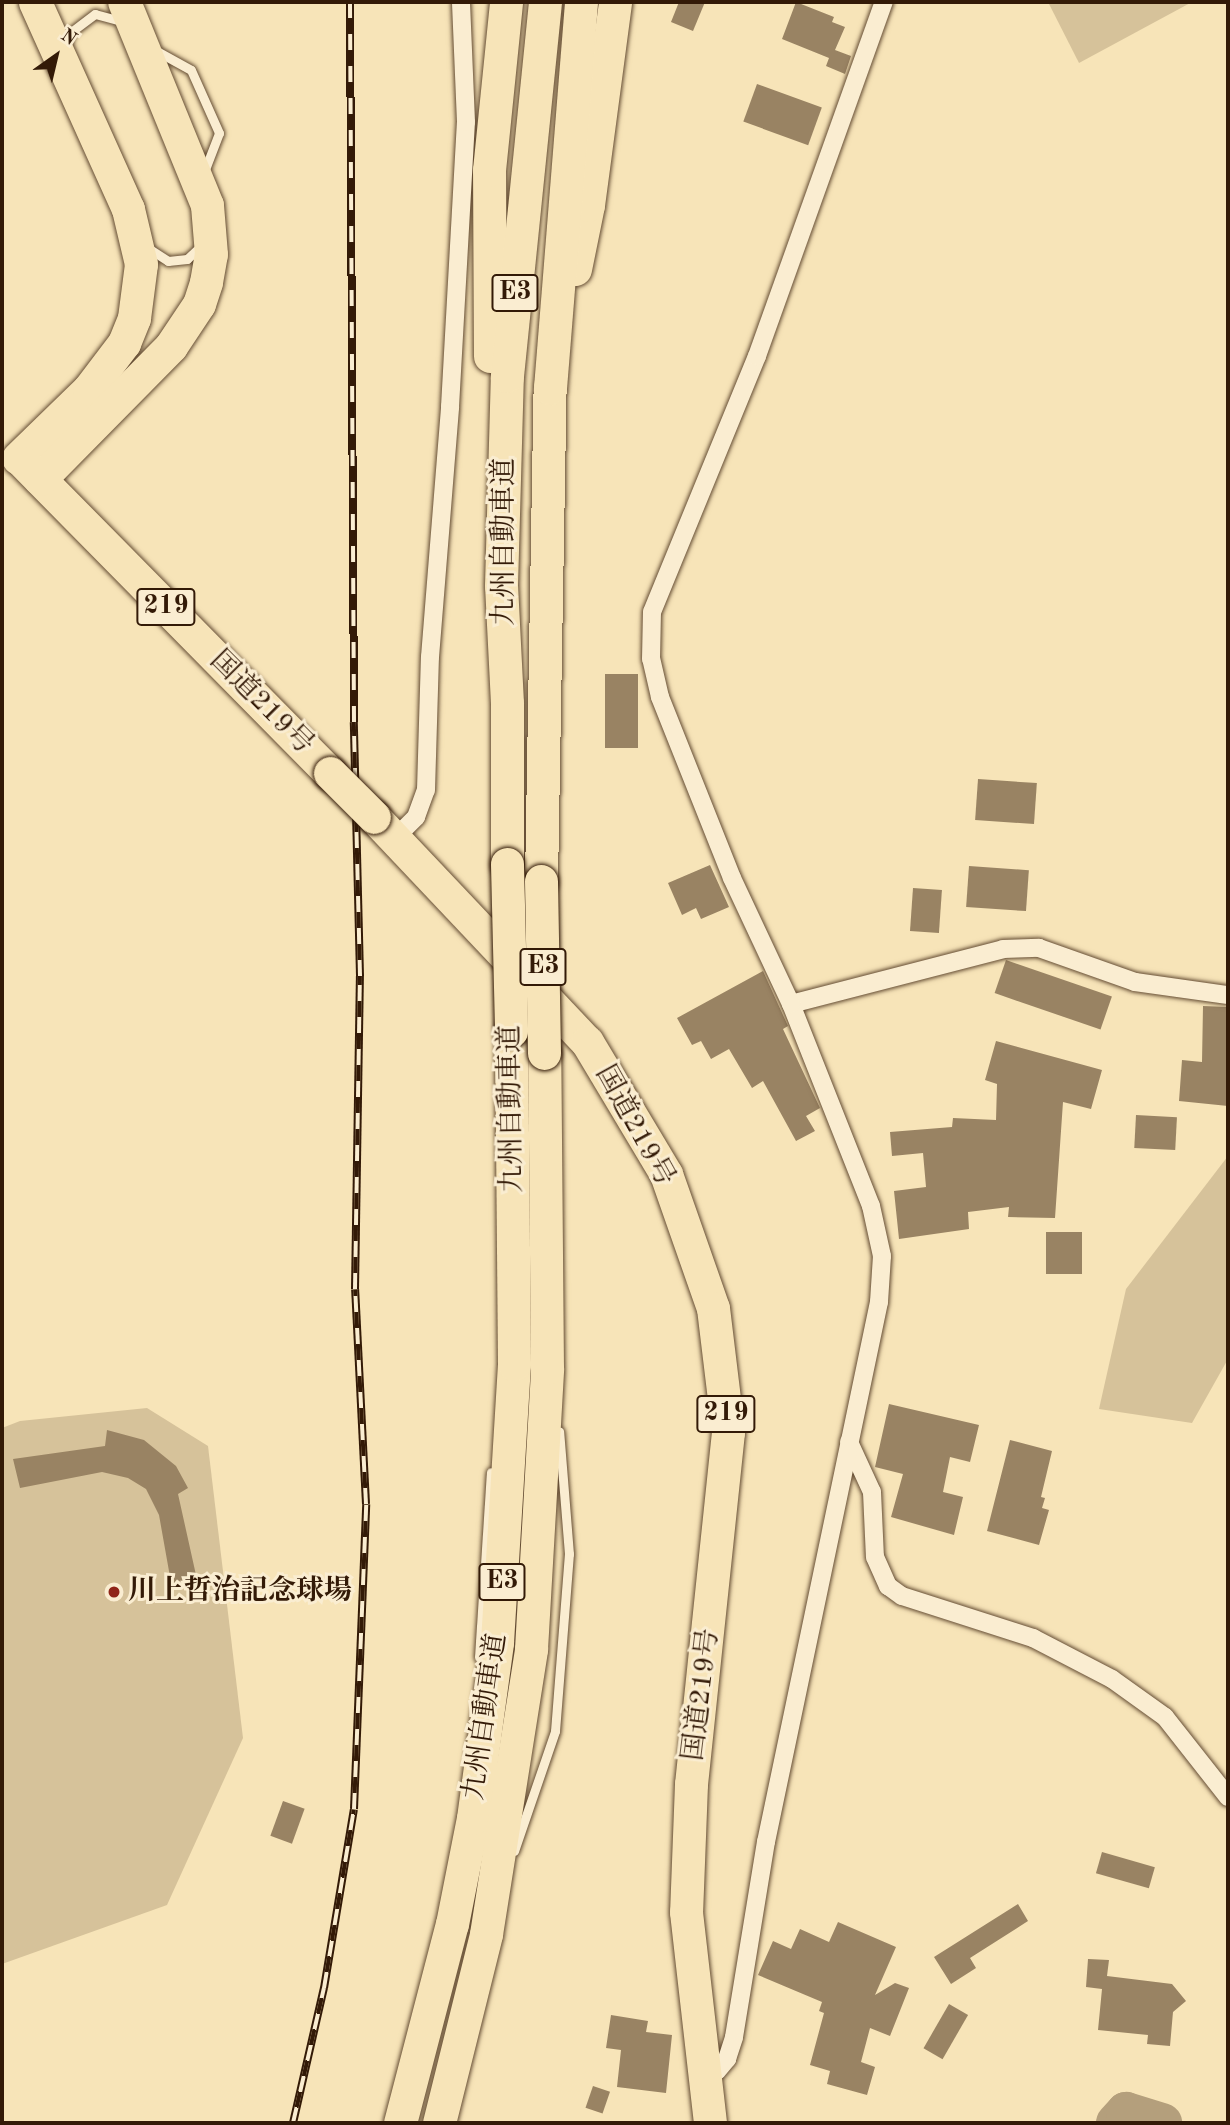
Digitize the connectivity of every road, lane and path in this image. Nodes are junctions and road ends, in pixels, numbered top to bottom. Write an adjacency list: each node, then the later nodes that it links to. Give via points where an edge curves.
1 (35, 2): 9 (highway)
2 (461, 2): 15 (street, via 466,122 430,657 426,790 416,817)
3 (506, 2): 14 (highway, via 489,170 490,377)
4 (545, 2): 14 (highway, 九州自動車道 / E3, via 507,376)
5 (581, 2): 12 (highway, 九州自動車道 / E3)
6 (615, 2): 12 (highway, via 588,205)
7 (884, 2): 17 (street, via 757,356 652,612 651,659 660,697 732,878)
8 (134, 25): 9 (lane, via 94,14 71,32); 10 (highway, via 199,186)
9 (63, 66): 11 (highway)
10 (211, 230): 11 (lane, via 187,260 168,261 153,255); 13 (highway, via 206,282 187,325)
11 (138, 236): 13 (highway, via 140,291 124,344 89,389)
12 (550, 388): 19 (highway, 九州自動車道 / E3, bridge, via 541,881)
13 (20, 460): 15 (highway, 国道219号 / 219, bridge)
14 (501, 586): 18 (highway, 九州自動車道 / E3, bridge, via 507,703)
15 (384, 828): 32 (highway, 国道219号 / 219, via 587,1042 666,1174 713,1308 728,1432 691,1784 686,1912)
16 (1228, 995): 17 (street, via 1135,982 1040,948 1015,948)
17 (792, 1004): 23 (street, via 871,1206 882,1256 879,1302)
18 (514, 1299): 22 (lane); 30 (highway, 九州自動車道 / E3, via 511,1462 498,1630 473,1818)
19 (547, 1301): 20 (lane); 31 (highway, 九州自動車道 / E3, via 544,1465 532,1636)
20 (556, 1407)
21 (558, 1421): 28 (lane, via 569,1554 555,1731)
22 (498, 1422)
23 (849, 1442): 27 (street, via 872,1492 875,1557 888,1586 902,1596 1033,1638 1112,1679 1164,1717); 32 (street, via 766,1843 734,2037 727,2059 717,2071)
24 (493, 1464): 25 (lane)
25 (478, 1669)
26 (475, 1710): 30 (lane)
27 (1228, 1797)
28 (512, 1858)
29 (507, 1871): 31 (lane)
30 (452, 1924): 33 (highway, 九州自動車道 / E3)
31 (486, 1934): 34 (highway, 九州自動車道 / E3)
32 (701, 2078): 35 (highway, 国道219号 / 219)
33 (400, 2123)
34 (439, 2123)
35 (710, 2123)

